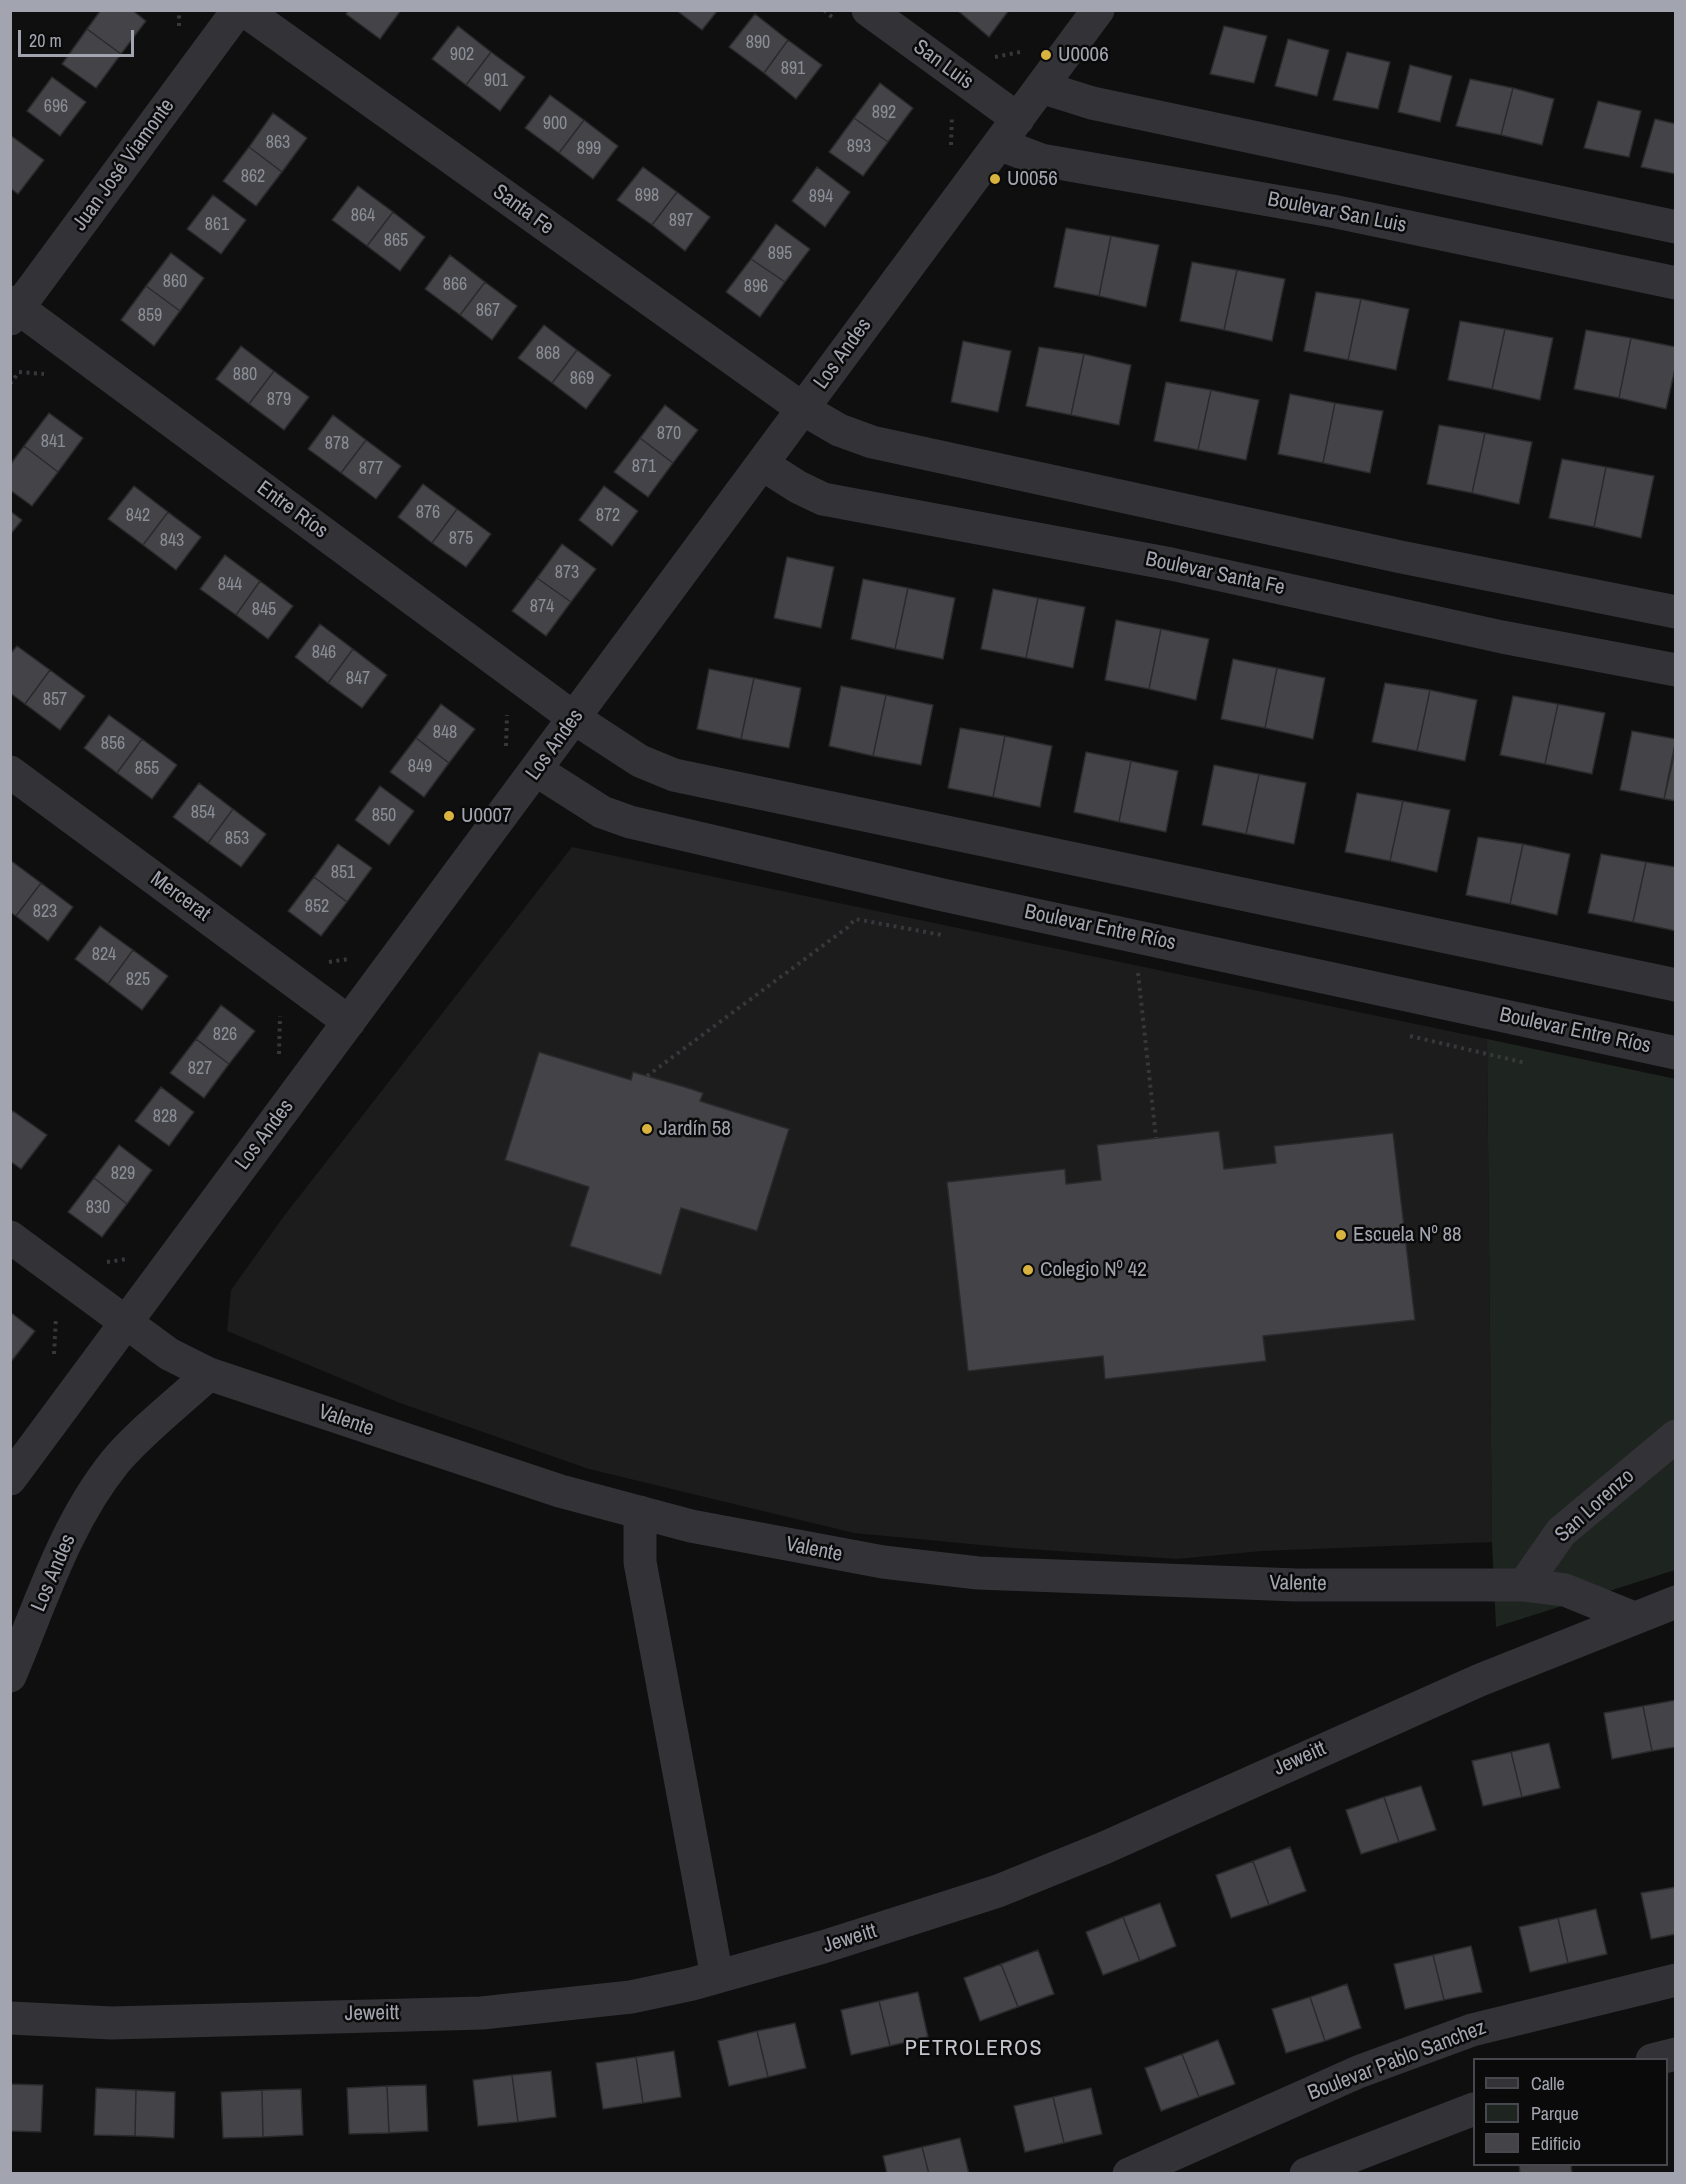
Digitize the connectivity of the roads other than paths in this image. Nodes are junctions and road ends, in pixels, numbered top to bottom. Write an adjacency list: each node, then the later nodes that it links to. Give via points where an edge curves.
1 (238, 10): 9 (street, Juan José Viamonte)
2 (244, 10): 10 (street, Santa Fe)
3 (868, 10): 6 (street, San Luis)
4 (1098, 10): 5 (street, Los Andes)
5 (1041, 87): 6 (street, Los Andes); 7 (street, via 1092,103)
6 (1008, 132): 8 (street, Boulevar San Luis, via 1041,160 1332,211); 10 (street, Los Andes)
7 (1676, 227)
8 (1676, 283)
9 (13, 310): 14 (street, Entre Ríos)
10 (803, 410): 11 (street, Los Andes); 12 (street, via 872,442)
11 (762, 464): 13 (street, Boulevar Santa Fe, via 823,499 1171,564 1502,637); 14 (street, Los Andes)
12 (1676, 612)
13 (1676, 670)
14 (574, 718): 15 (street, Los Andes); 17 (street, via 639,761 674,775)
15 (536, 770): 18 (street, Los Andes); 19 (street, Boulevar Entre Ríos, via 602,812 630,822 943,895)
16 (10, 772): 18 (street, Mercerat)
17 (1676, 985)
18 (349, 1022): 21 (street, Los Andes)
19 (1676, 1053)
20 (10, 1237): 21 (street, Valente)
21 (126, 1323): 22 (street, Valente, via 170,1354); 24 (street, Los Andes)
22 (209, 1374): 25 (street, Valente, via 560,1491); 29 (street, Los Andes, via 116,1461 90,1497 70,1534)
23 (1676, 1436): 26 (street, San Lorenzo, via 1561,1533)
24 (10, 1479)
25 (640, 1512): 26 (street, Valente, via 702,1528 883,1562 978,1573 1296,1585); 30 (street, via 640,1562)
26 (1524, 1585): 28 (street, Valente, via 1565,1590)
27 (1676, 1602): 28 (street)
28 (1634, 1618): 30 (street, Jeweitt, via 1480,1680 1104,1848 998,1891)
29 (10, 1676)
30 (717, 1977): 32 (street, Jeweitt, via 631,1997 482,2013 112,2023)
31 (1676, 1980): 36 (street, Boulevar Pablo Sanchez, via 1472,2030 1358,2072)
32 (10, 2018)
33 (1676, 2054): 34 (street)
34 (1660, 2058)
35 (1473, 2109): 37 (street)
36 (1129, 2174)
37 (1306, 2174)

